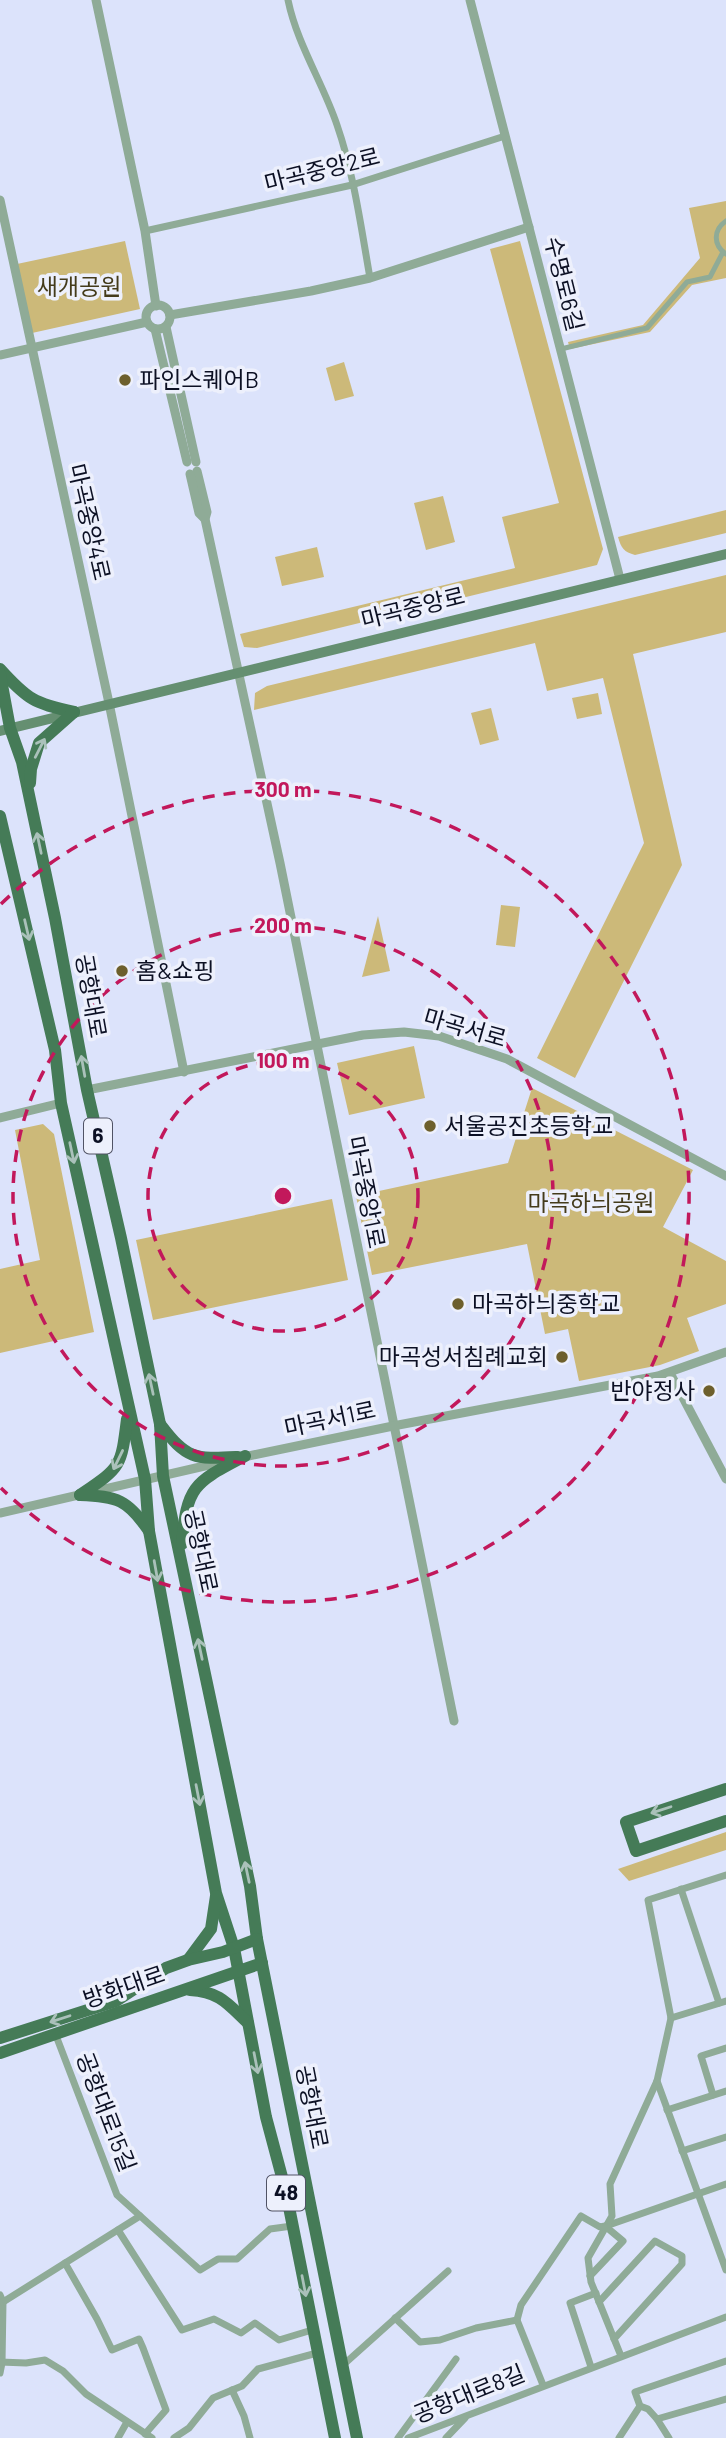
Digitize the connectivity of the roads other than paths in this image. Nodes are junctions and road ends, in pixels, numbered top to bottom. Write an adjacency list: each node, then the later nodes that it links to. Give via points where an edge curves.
1 (96, 0): 9 (street)
2 (288, 0): 5 (street, via 336,122)
3 (470, 0): 4 (street, 수명로6길)
4 (505, 136): 5 (street, 마곡중앙2로); 8 (street, 수명로6길)
5 (352, 185): 9 (street, 마곡중앙2로); 11 (street)
6 (0, 200): 17 (street, 마곡중앙4로)
7 (726, 221): 10 (street, via 716,236)
8 (529, 227): 11 (street); 18 (street, 수명로6길)
9 (145, 231): 12 (street)
10 (724, 253): 18 (street, via 710,277 687,282 647,328)
11 (370, 278): 13 (street)
12 (156, 306): 13 (street, via 163,306); 14 (street, via 147,314)
13 (170, 315): 15 (street)
14 (148, 322): 16 (street); 17 (street)
15 (166, 327): 16 (street); 20 (street)
16 (155, 329): 20 (street)
17 (31, 349): 19 (street); 25 (street, 마곡중앙4로)
18 (561, 349): 22 (street, 수명로6길)
19 (0, 355)
20 (193, 467): 24 (street, via 199,513 206,523)
21 (726, 554): 22 (main road, 마곡중앙로)
22 (620, 579): 24 (main road, 마곡중앙로)
23 (0, 671): 26 (main road, via 27,698); 27 (main road, 공항대로 / 6)
24 (239, 672): 25 (main road, 마곡중앙로); 30 (street, 마곡중앙1로)
25 (109, 703): 26 (main road, 마곡중앙로); 31 (street)
26 (74, 712): 27 (main road, 마곡중앙로); 28 (main road, one-way to 26, via 39,743)
27 (5, 729): 28 (main road, 공항대로 / 6, via 22,762)
28 (29, 797): 32 (main road, 공항대로 / 6, one-way to 28)
29 (0, 816): 33 (main road, 공항대로 / 6, one-way to 33, via 55,1050)
30 (316, 1045): 31 (street, 마곡서로); 35 (street, 마곡서로, via 404,1032 479,1048 553,1082); 40 (street, 마곡중앙1로)
31 (184, 1072): 32 (street, 마곡서로)
32 (87, 1090): 39 (main road, 공항대로 / 6, one-way to 32)
33 (61, 1103): 34 (street); 38 (main road, 공항대로 / 6, one-way to 38)
34 (0, 1118)
35 (726, 1176)
36 (726, 1352): 37 (street, 마곡서1로)
37 (670, 1373): 40 (street, 마곡서1로); 44 (street)
38 (129, 1408): 43 (main road, 공항대로 / 6); 45 (main road, one-way to 45, via 118,1464)
39 (160, 1424): 41 (main road, via 193,1456); 42 (main road, 공항대로 / 6)
40 (393, 1426): 41 (street, 마곡서1로); 49 (street, 마곡중앙1로)
41 (245, 1456): 42 (street, 마곡서1로); 48 (main road, via 208,1475 192,1491 184,1517)
42 (163, 1476): 43 (street, 마곡서1로); 48 (main road, 공항대로 / 48)
43 (145, 1479): 45 (street, 마곡서1로); 47 (main road, 공항대로 / 48)
44 (726, 1479)
45 (80, 1495): 46 (street, 마곡서1로); 47 (main road, via 125,1503)
46 (0, 1513)
47 (149, 1531): 54 (main road, 공항대로 / 48, one-way to 54)
48 (181, 1557): 55 (main road, 공항대로 / 48, one-way to 48)
49 (454, 1721)
50 (726, 1789): 51 (main road, one-way to 51, via 626,1822 636,1851)
51 (726, 1821)
52 (726, 1875): 53 (street)
53 (681, 1889): 61 (street); 62 (street, via 648,1900)
54 (216, 1893): 56 (main road, 공항대로 / 48); 57 (main road, via 211,1929)
55 (257, 1939): 56 (main road, 방화대로); 58 (main road, 공항대로 / 48)
56 (234, 1948): 57 (main road, 방화대로); 59 (main road, 공항대로 / 48)
57 (188, 1960): 65 (main road, 방화대로, one-way to 65, via 166,1968 116,2001)
58 (262, 1963): 59 (main road, 방화대로); 97 (main road, 공항대로 / 48)
59 (238, 1970): 60 (main road, 방화대로); 63 (main road, 공항대로 / 48)
60 (182, 1990): 63 (main road, via 209,1991); 64 (main road, 방화대로)
61 (722, 2002): 62 (street)
62 (671, 2018): 68 (street)
63 (248, 2023): 77 (main road, 공항대로 / 48, one-way to 77)
64 (55, 2033): 67 (main road, 방화대로); 76 (street, 공항대로15길, via 117,2195)
65 (0, 2038)
66 (726, 2048): 70 (street, via 701,2056)
67 (0, 2053)
68 (657, 2081): 71 (street); 78 (street, via 610,2184 612,2216)
69 (726, 2091): 70 (street)
70 (713, 2095): 71 (street)
71 (667, 2110): 73 (street)
72 (726, 2137): 73 (street)
73 (682, 2151): 75 (street)
74 (726, 2185): 75 (street)
75 (698, 2194): 78 (street); 81 (street)
76 (140, 2216): 77 (street, 공항대로15길, via 200,2270 218,2259 237,2259 270,2229); 79 (street)
77 (292, 2226): 90 (main road, 공항대로 / 48, one-way to 90)
78 (605, 2227): 83 (street, via 588,2258); 83 (street, via 623,2241); 89 (street, via 581,2216 521,2305)
79 (118, 2230): 80 (street); 90 (street, via 182,2330 214,2319 241,2333 255,2323 279,2340)
80 (65, 2263): 85 (street); 107 (street, via 112,2350 139,2339 166,2410)
81 (726, 2270)
82 (448, 2271): 88 (street)
83 (590, 2276): 84 (street)
84 (596, 2293): 86 (street); 98 (street, via 570,2303)
85 (2, 2299): 96 (street)
86 (599, 2302): 91 (street); 91 (street, via 655,2241 682,2256 682,2264)
87 (726, 2317): 93 (street, 공항대로8길)
88 (395, 2318): 89 (street, via 420,2342); 97 (street)
89 (517, 2320): 100 (street, 공항대로8길)
90 (312, 2330): 92 (main road, 공항대로 / 48)
91 (614, 2339): 93 (street)
92 (317, 2353): 101 (street, via 258,2369); 111 (main road, 공항대로 / 48)
93 (621, 2356): 98 (street, 공항대로8길)
94 (456, 2359): 113 (street, 공항대로8길)
95 (726, 2361): 103 (street, via 635,2392)
96 (1, 2362): 99 (street); 106 (street, via 46,2360 86,2395)
97 (341, 2367): 112 (main road, 공항대로 / 48)
98 (591, 2367): 100 (street, 공항대로8길)
99 (0, 2373)
100 (543, 2385): 104 (street, 공항대로8길)
101 (232, 2390): 109 (street, via 213,2398 189,2428); 110 (street)
102 (726, 2399): 105 (street)
103 (640, 2406): 105 (street); 116 (street)
104 (466, 2417): 114 (street, 공항대로8길); 115 (street)
105 (657, 2419): 117 (street)
106 (127, 2421): 107 (street); 108 (street)
107 (148, 2436)
108 (118, 2438)
109 (174, 2438)
110 (250, 2438)
111 (335, 2438)
112 (357, 2438)
113 (398, 2438)
114 (408, 2438)
115 (446, 2438)
116 (619, 2438)
117 (669, 2438)

